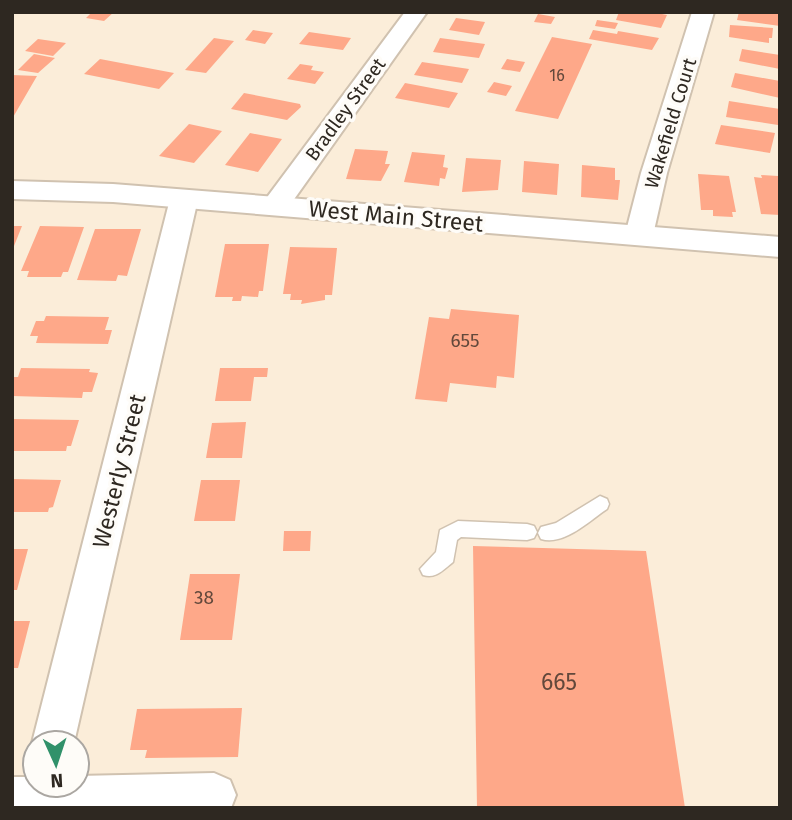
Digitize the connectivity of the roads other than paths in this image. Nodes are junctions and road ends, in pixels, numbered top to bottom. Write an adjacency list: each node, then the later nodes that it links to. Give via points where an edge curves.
1 (416, 12): 5 (street, Bradley Street)
2 (703, 12): 6 (street, Wakefield Court)
3 (12, 190): 4 (main road, West Main Street)
4 (184, 199): 5 (main road, West Main Street); 12 (street, Westerly Street)
5 (275, 206): 6 (main road, West Main Street)
6 (639, 235): 7 (main road, West Main Street)
7 (780, 247)
8 (600, 504): 10 (lane, via 561,530)
9 (527, 532): 11 (lane, via 458,529 447,536 446,556)
10 (548, 533)
11 (430, 569)
12 (55, 729)
13 (91, 794): 14 (street)
14 (214, 795)

